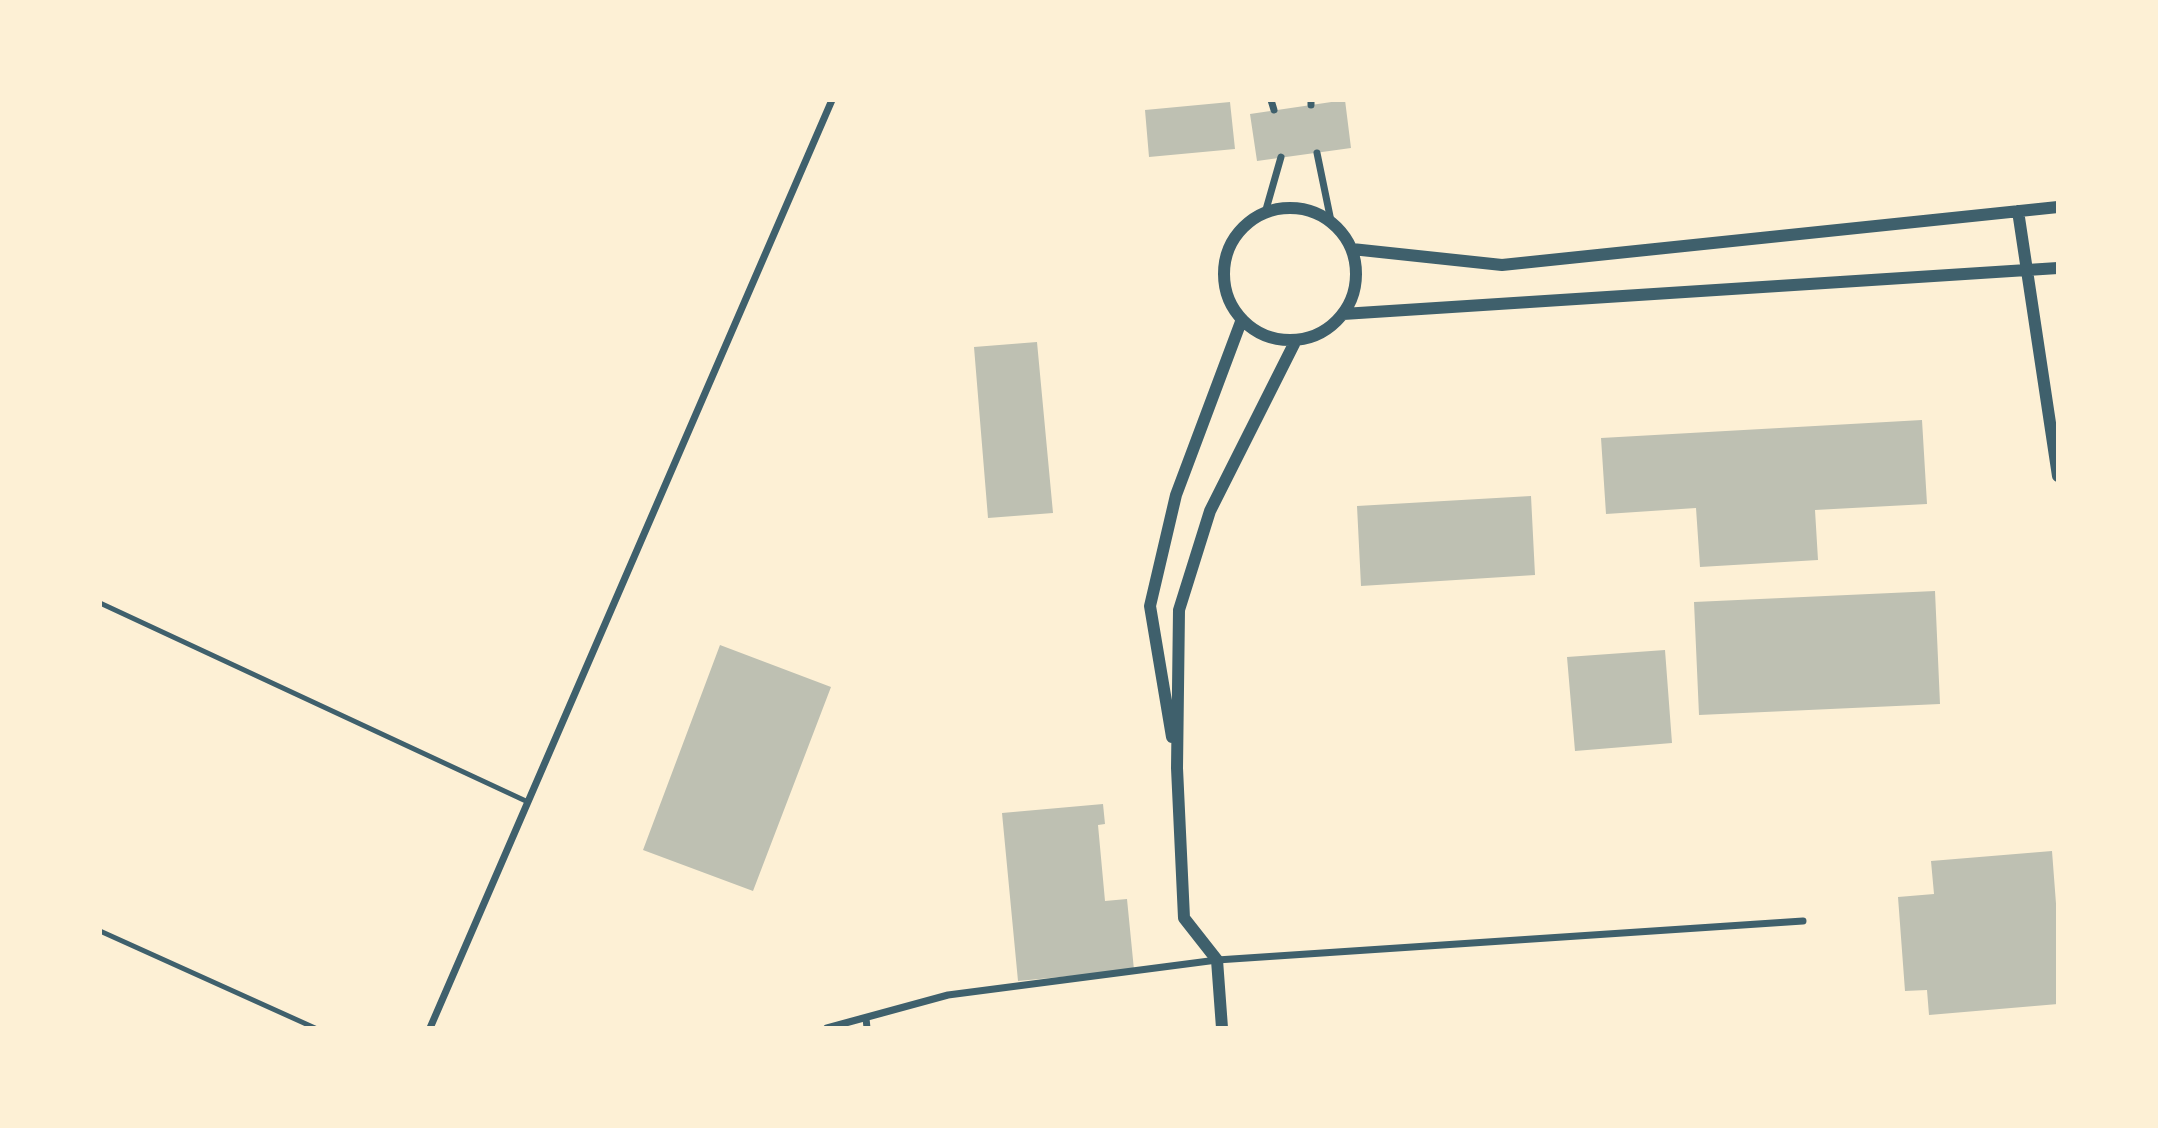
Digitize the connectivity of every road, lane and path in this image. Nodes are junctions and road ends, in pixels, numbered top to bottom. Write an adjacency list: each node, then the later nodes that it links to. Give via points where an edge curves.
1 (832, 100): 19 (street)
2 (1271, 100): 3 (street)
3 (1273, 110)
4 (1317, 153): 9 (street)
5 (1281, 158): 8 (street)
6 (2058, 206): 7 (street)
7 (2018, 211): 10 (street, via 1502,265); 12 (street)
8 (1265, 213): 9 (street, via 1287,208 1310,211); 14 (street, via 1240,230 1228,250 1223,273 1229,300)
9 (1331, 221): 10 (street)
10 (1352, 249): 13 (street, via 1357,272 1354,294)
11 (2058, 268): 12 (street)
12 (2025, 271): 13 (street); 16 (street)
13 (1343, 314): 15 (street, via 1327,330)
14 (1242, 319): 15 (street, via 1273,338); 18 (street, via 1177,495 1150,606)
15 (1296, 340): 18 (street, via 1210,512 1179,610)
16 (2058, 476)
17 (100, 603): 19 (lane)
18 (1177, 768): 22 (street, via 1184,918)
19 (528, 802): 25 (street)
20 (1803, 921): 22 (street)
21 (100, 931): 24 (lane)
22 (1217, 960): 23 (street, via 948,995); 28 (street)
23 (866, 1018): 26 (street); 27 (street)
24 (315, 1028)
25 (430, 1028)
26 (827, 1028)
27 (867, 1028)
28 (1222, 1028)

